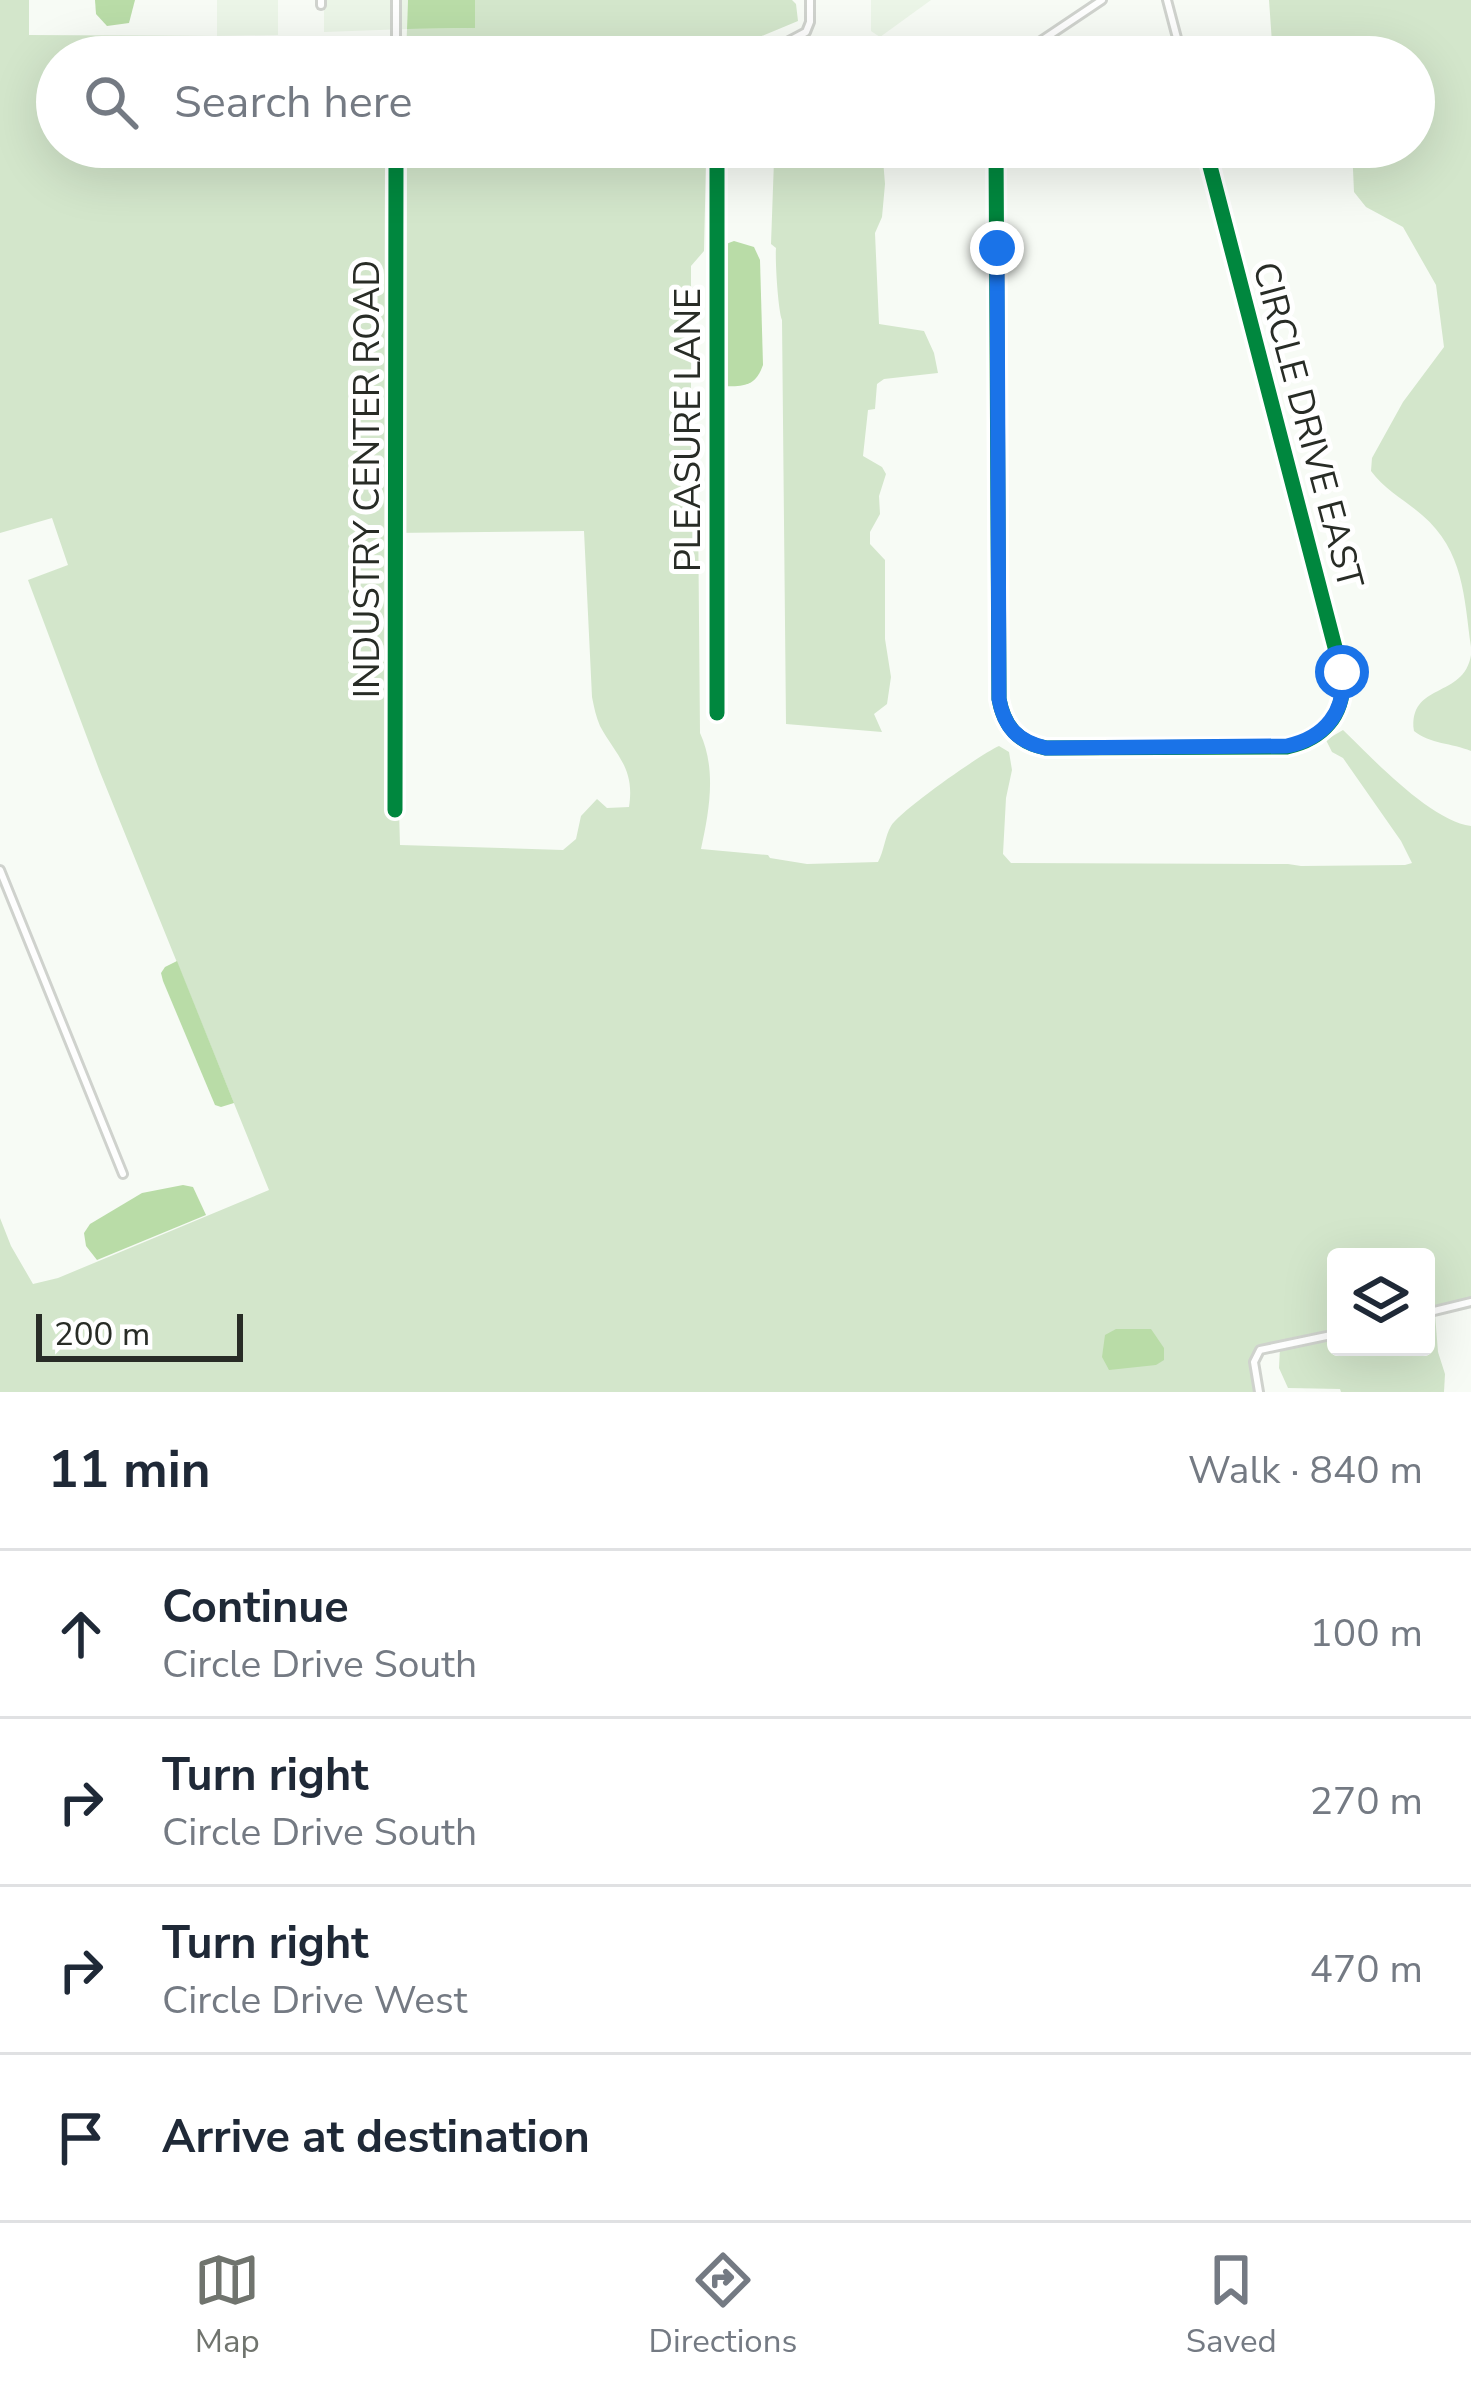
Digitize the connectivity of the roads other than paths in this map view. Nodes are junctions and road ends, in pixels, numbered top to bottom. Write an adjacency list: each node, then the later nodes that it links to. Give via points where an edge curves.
1 (396, 0): 5 (street)
2 (810, 0): 6 (street, via 810,22)
3 (1102, 0): 7 (street)
4 (1167, 0): 8 (street)
5 (396, 36)
6 (798, 36)
7 (1048, 36)
8 (1176, 36)
9 (396, 168): 14 (street, INDUSTRY CENTER ROAD)
10 (717, 168): 13 (street, PLEASURE LANE)
11 (996, 168): 12 (street, CIRCLE DRIVE EAST, via 1005,721 1025,742 1046,748 1283,747 1314,737 1334,719 1342,672)
12 (1210, 168)
13 (717, 713)
14 (395, 810)
15 (0, 870): 16 (street)
16 (123, 1174)
17 (1471, 1302): 18 (street)
18 (1435, 1311)
19 (1327, 1336): 20 (street, via 1260,1350)
20 (1259, 1392)

